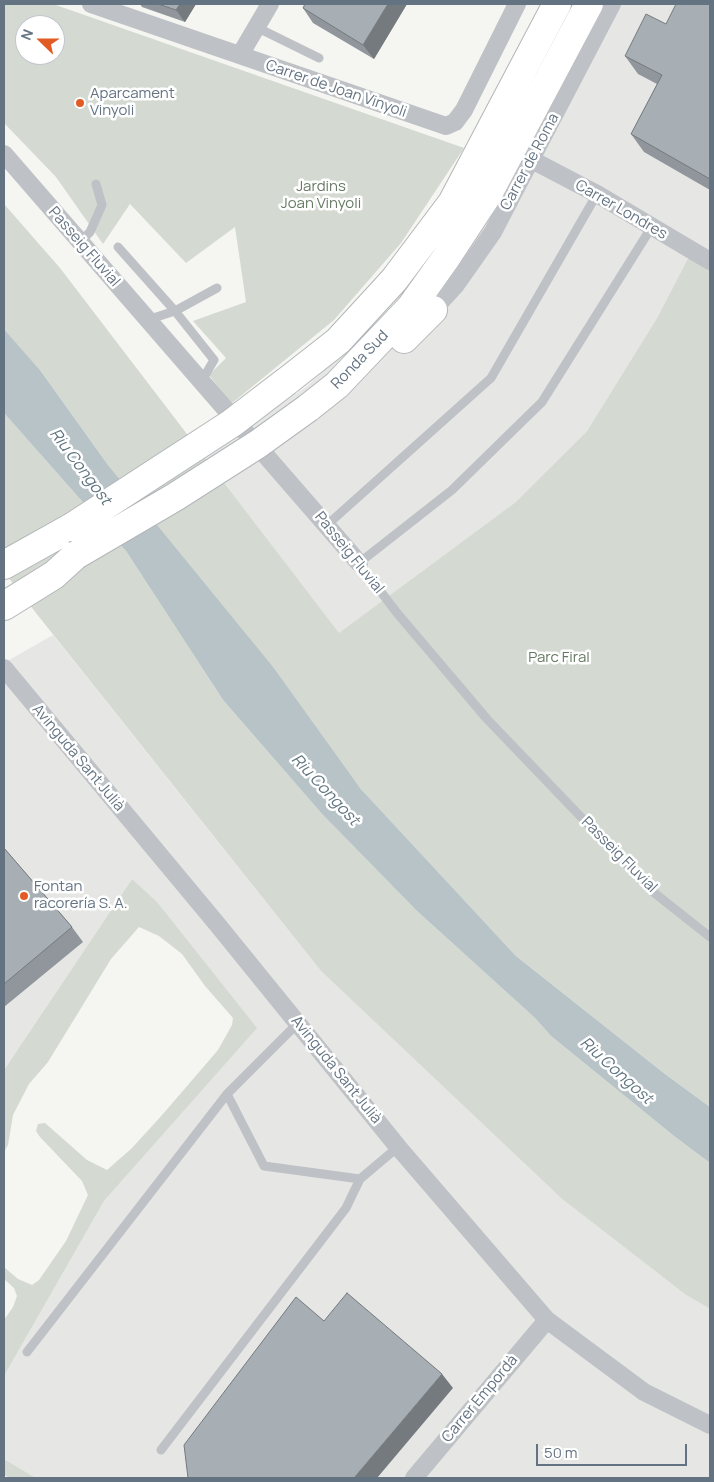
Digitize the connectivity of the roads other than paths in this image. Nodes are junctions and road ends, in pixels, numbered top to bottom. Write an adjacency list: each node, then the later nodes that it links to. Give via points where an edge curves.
1 (91, 4): 8 (street, Carrer de Joan Vinyoli)
2 (270, 4): 7 (street)
3 (517, 4): 8 (street, Carrer de Joan Vinyoli, via 464,110 455,122 446,126)
4 (557, 4): 25 (highway, Ronda Sud, bridge, via 452,203 394,280 338,341 232,423)
5 (589, 4): 23 (highway, Ronda Sud, via 488,194 446,258 411,306)
6 (612, 4): 11 (street, Carrer de Roma)
7 (256, 28): 8 (street); 9 (lane)
8 (240, 55)
9 (319, 58)
10 (4, 154): 15 (street, Passeig Fluvial)
11 (532, 160): 13 (street, Carrer Londres); 19 (street, Carrer de Roma, via 493,232 455,286)
12 (96, 184): 15 (lane, via 102,205 90,232)
13 (597, 194): 14 (street, Carrer Londres); 24 (lane, via 491,378)
14 (651, 228): 17 (street, Carrer Londres); 28 (lane, via 542,402 452,490)
15 (80, 243): 21 (street, Passeig Fluvial)
16 (118, 247): 20 (lane)
17 (710, 261)
18 (217, 288): 20 (lane)
19 (433, 310): 23 (highway, via 381,360)
20 (175, 311): 21 (lane); 22 (lane, via 214,360)
21 (148, 320): 22 (street, Passeig Fluvial)
22 (202, 382): 24 (street, Passeig Fluvial)
23 (337, 385): 26 (highway, Ronda Sud, bridge, via 225,465)
24 (327, 525): 28 (street, Passeig Fluvial)
25 (72, 527): 27 (highway); 29 (highway, Ronda Sud)
26 (76, 555): 30 (highway, Ronda Sud, via 47,564); 31 (highway, via 54,575)
27 (4, 558)
28 (359, 563): 33 (lane, Passeig Fluvial, via 487,720 652,891)
29 (4, 565)
30 (4, 588)
31 (4, 606)
32 (4, 668): 34 (street, Avinguda Sant Julià)
33 (710, 937)
34 (298, 1024): 35 (lane); 36 (street, Avinguda Sant Julià)
35 (227, 1094): 37 (lane, via 264,1166); 39 (lane)
36 (398, 1147): 37 (lane); 38 (street, Avinguda Sant Julià)
37 (360, 1179): 41 (lane, via 346,1208)
38 (547, 1320): 40 (street, Avinguda Sant Julià, via 644,1392); 42 (street, Carrer Empordà)
39 (27, 1352)
40 (710, 1425)
41 (161, 1450)
42 (414, 1478)

